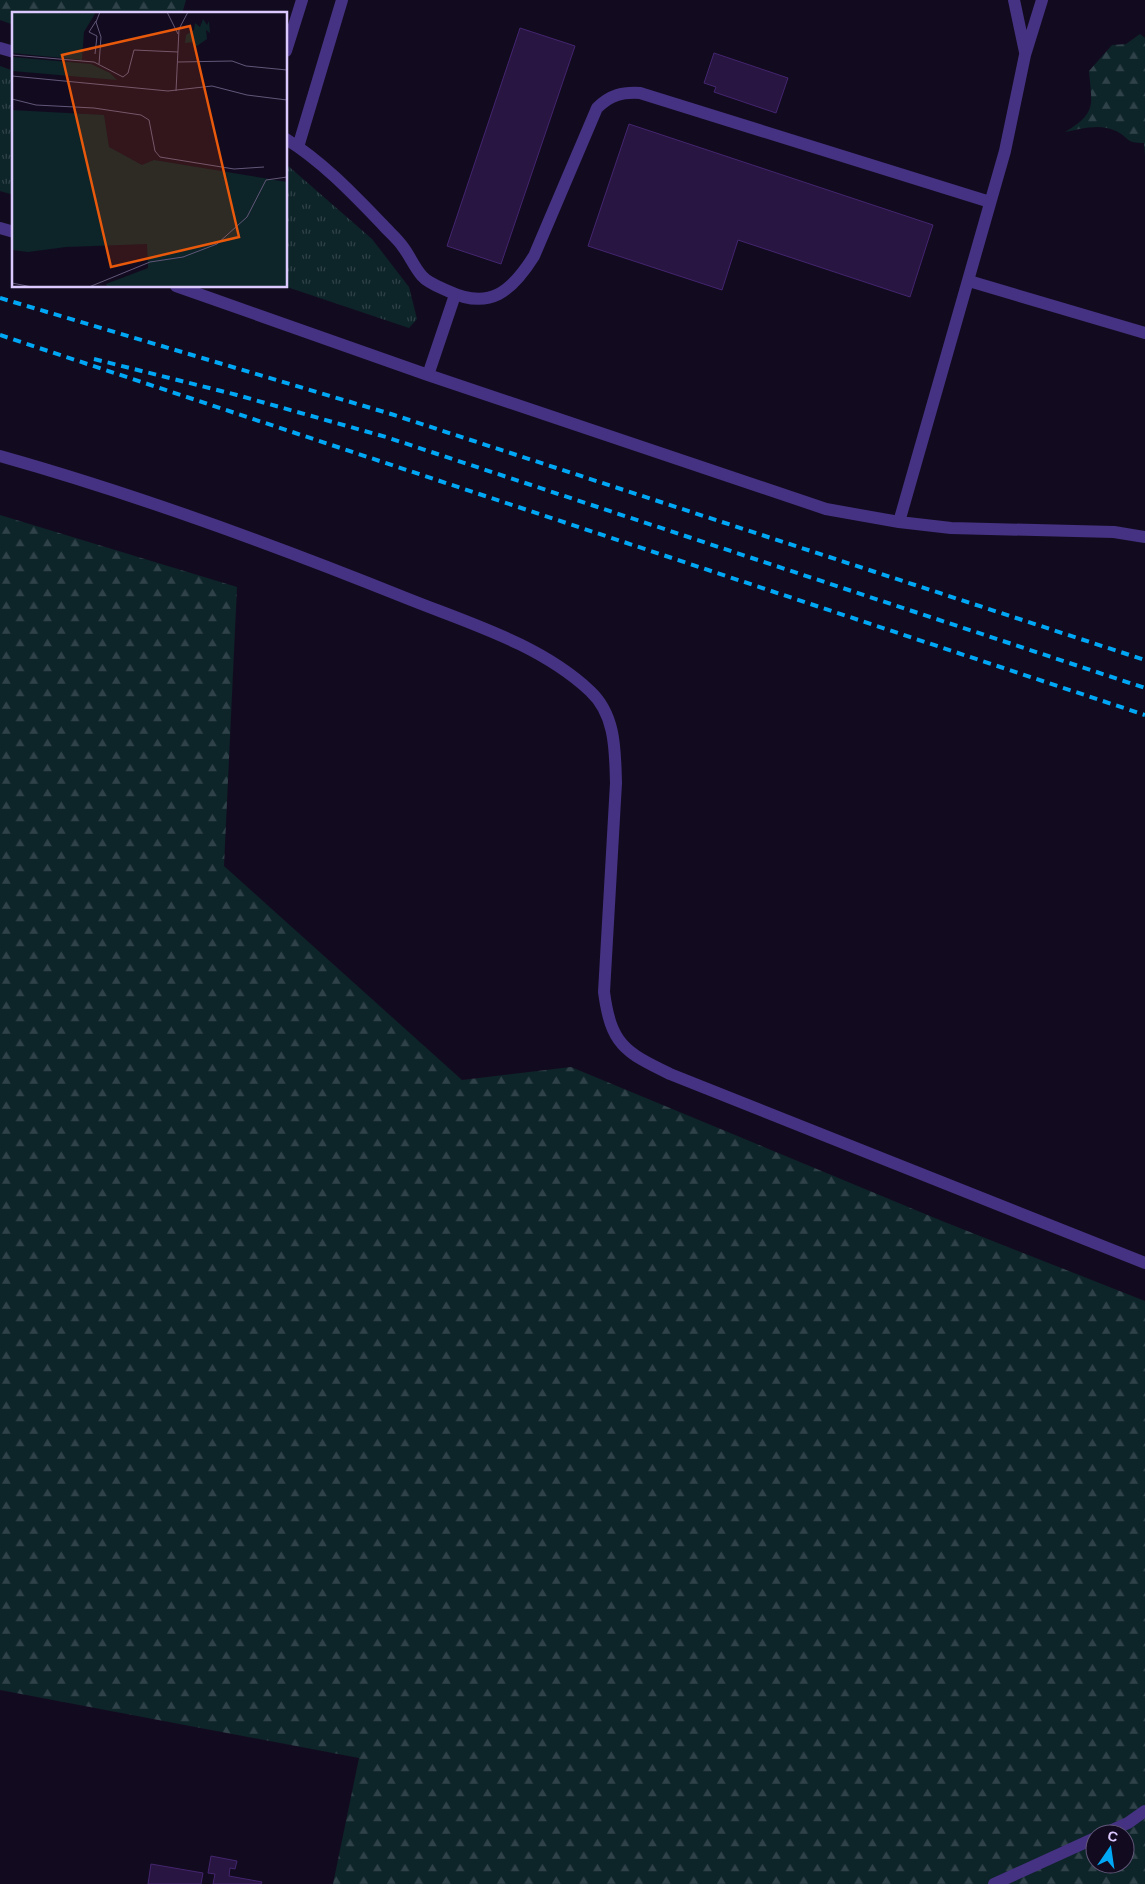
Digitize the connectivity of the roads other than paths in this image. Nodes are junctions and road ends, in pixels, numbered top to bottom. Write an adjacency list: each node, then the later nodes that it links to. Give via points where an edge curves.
1 (302, 0): 5 (lane)
2 (342, 0): 8 (lane)
3 (1014, 0): 6 (lane)
4 (1042, 0): 6 (lane)
5 (288, 45)
6 (1025, 55): 9 (lane)
7 (288, 140): 8 (lane)
8 (298, 147): 12 (lane, via 338,179 381,223 404,248 423,278)
9 (990, 202): 10 (lane); 12 (lane, via 625,92 597,108 534,256 523,273 500,295 484,299)
10 (968, 281): 13 (lane); 16 (lane)
11 (182, 288): 14 (lane)
12 (455, 295): 14 (lane)
13 (1145, 333)
14 (428, 375): 16 (lane, via 826,509)
15 (0, 456): 18 (lane, via 116,490 273,545 506,638 548,661 591,692 609,716 616,783 604,992 614,1036 630,1052 670,1074)
16 (899, 522): 17 (lane, via 951,528 1114,532)
17 (1145, 537)
18 (1145, 1263)
19 (1145, 1811): 20 (lane)
20 (1126, 1824)
21 (1085, 1843): 22 (lane)
22 (994, 1884)

